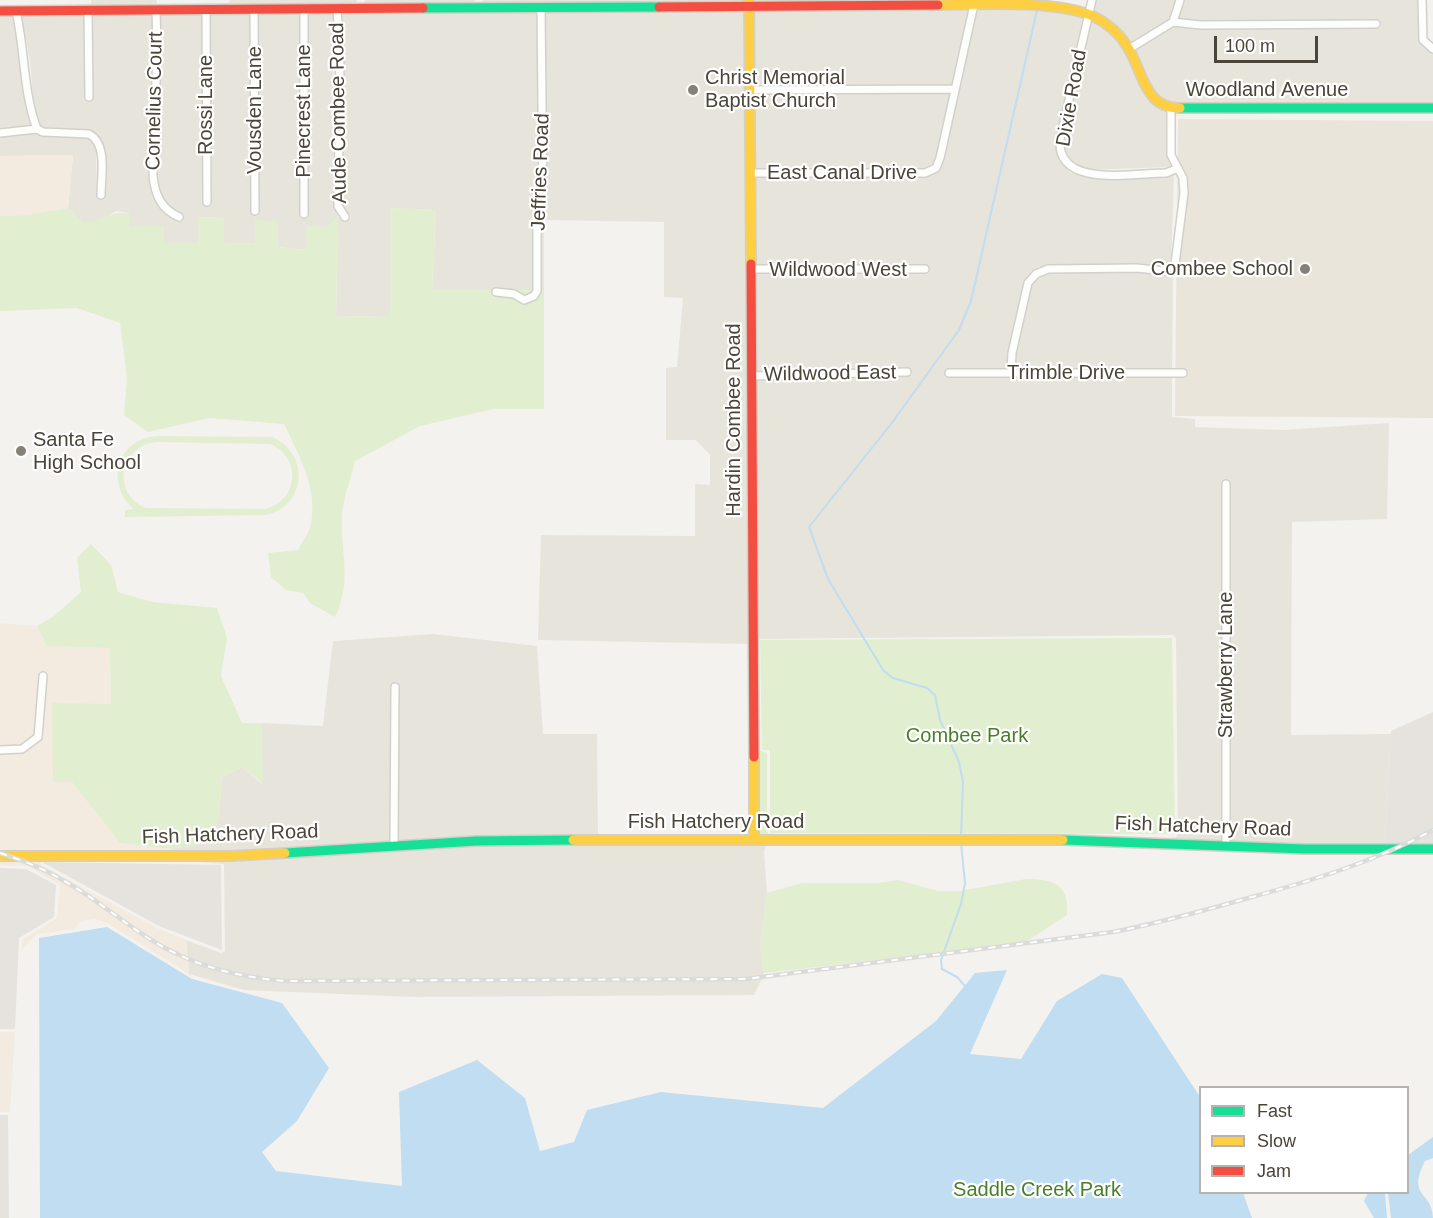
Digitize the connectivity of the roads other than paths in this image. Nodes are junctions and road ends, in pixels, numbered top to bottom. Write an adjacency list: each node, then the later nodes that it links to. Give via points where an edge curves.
1 (1092, 0): 18 (street, Dixie Road)
2 (1180, 0): 19 (street)
3 (1422, 0): 22 (street, via 1423,40)
4 (836, 2): 5 (street, Woodland Avenue); 6 (street, Woodland Avenue)
5 (974, 2): 18 (street, Woodland Avenue, via 1039,3); 23 (street)
6 (749, 3): 9 (street, Woodland Avenue); 24 (street, Hardin Combee Road)
7 (360, 4): 8 (street, Woodland Avenue); 11 (street, Woodland Avenue)
8 (479, 4): 9 (street, Woodland Avenue)
9 (541, 7): 40 (street, Jeffries Road, via 543,200 537,224 537,291 524,300 514,294)
10 (304, 8): 11 (street, Woodland Avenue); 14 (street, Woodland Avenue); 35 (street, Pinecrest Lane)
11 (337, 8): 37 (street, Aude Combee Road, via 338,206)
12 (156, 9): 13 (street, Woodland Avenue); 15 (street, Woodland Avenue); 36 (street, Cornelius Court, via 153,176 162,205)
13 (206, 9): 14 (street, Woodland Avenue); 33 (street, Rossi Lane)
14 (254, 9): 34 (street, Vousden Lane)
15 (88, 10): 17 (street, Woodland Avenue); 25 (street)
16 (0, 11): 17 (street, Woodland Avenue)
17 (16, 11): 28 (street, via 30,109)
18 (1089, 12): 21 (street, Woodland Avenue, via 1115,31); 30 (street, Dixie Road, via 1060,139 1063,160 1073,170 1086,174 1166,173)
19 (1173, 22): 20 (street); 21 (street)
20 (1377, 24)
21 (1129, 49): 26 (street, Woodland Avenue, via 1146,92)
22 (1433, 49)
23 (955, 89): 24 (street); 31 (street, East Canal Drive, via 939,164 925,173)
24 (750, 90): 31 (street, Hardin Combee Road)
25 (89, 97)
26 (1171, 108): 27 (street, Woodland Avenue); 30 (street, via 1171,155)
27 (1433, 108)
28 (37, 129): 29 (street); 32 (street, via 95,137 100,150)
29 (0, 133)
30 (1176, 169): 42 (street, via 1183,178 1184,192 1174,264 1165,271 1048,268 1036,273 1028,282)
31 (751, 173): 38 (street, Hardin Combee Road)
32 (101, 195)
33 (207, 202)
34 (255, 211)
35 (304, 214)
36 (179, 217)
37 (345, 217)
38 (751, 269): 39 (street, Wildwood West); 45 (street, Hardin Combee Road)
39 (925, 269)
40 (496, 292)
41 (907, 372): 45 (street, Wildwood East)
42 (1011, 372): 43 (street, Trimble Drive); 44 (street, Trimble Drive)
43 (949, 373)
44 (1183, 373)
45 (752, 376): 50 (street, Hardin Combee Road)
46 (1227, 484): 52 (street, Strawberry Lane)
47 (43, 676): 49 (street, via 38,737 22,749)
48 (395, 687): 51 (street)
49 (0, 750)
50 (754, 840): 51 (street, Fish Hatchery Road, via 476,840); 52 (street, Fish Hatchery Road, via 1098,840)
51 (394, 845): 54 (street, Fish Hatchery Road, via 231,856)
52 (1226, 845): 53 (street, Fish Hatchery Road)
53 (1433, 849)
54 (0, 856)

